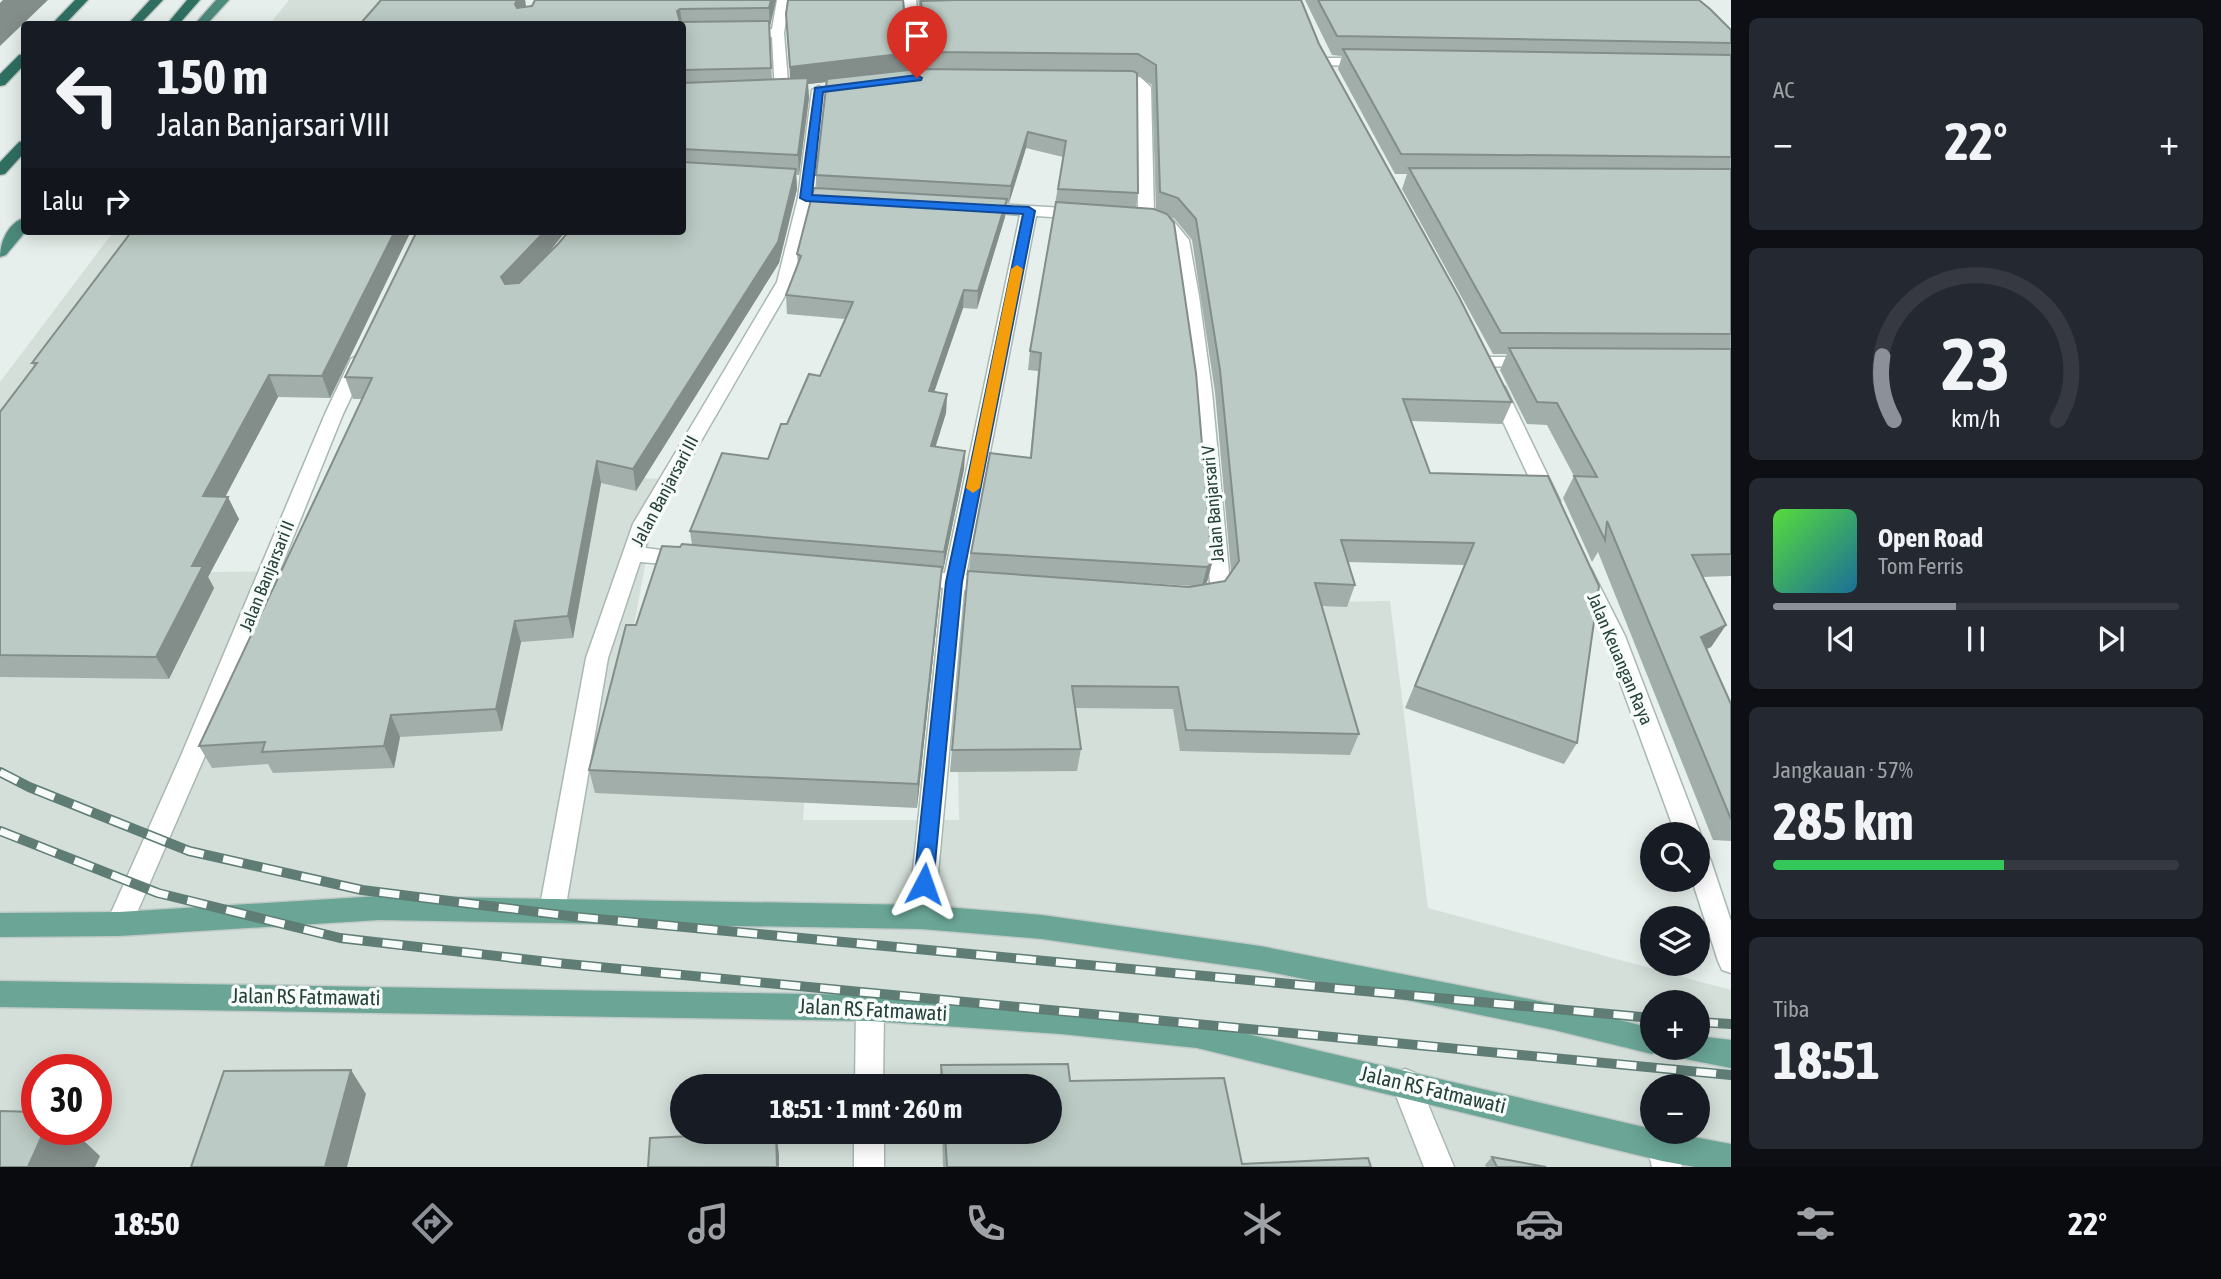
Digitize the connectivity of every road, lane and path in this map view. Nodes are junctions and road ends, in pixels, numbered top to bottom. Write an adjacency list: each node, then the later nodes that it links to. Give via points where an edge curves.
1 (82, 0): 8 (highway)
2 (157, 0): 9 (highway)
3 (194, 0): 10 (highway)
4 (223, 0): 11 (highway)
5 (783, 0): 13 (street, Jalan Banjarsari III)
6 (912, 6): 7 (street); 16 (street)
7 (969, 12)
8 (61, 21)
9 (138, 21)
10 (176, 21)
11 (204, 21)
12 (724, 33): 13 (street)
13 (778, 33): 32 (street, Jalan Banjarsari III, via 800,92 807,190 785,282 643,524)
14 (21, 61): 18 (highway)
15 (1383, 63): 19 (street, via 1321,56)
16 (918, 78)
17 (1094, 79): 38 (street, Jalan Banjarsari V, via 1135,80 1144,87 1139,217 1166,221 1181,240 1203,391 1220,583 1209,597)
18 (0, 82)
19 (1337, 86)
20 (21, 148): 21 (highway)
21 (0, 171)
22 (959, 207): 23 (street)
23 (1029, 211): 24 (street); 36 (street)
24 (1094, 215)
25 (21, 225): 27 (highway)
26 (21, 226): 28 (highway)
27 (0, 244)
28 (0, 252)
29 (369, 341): 43 (street, Jalan Banjarsari II)
30 (1553, 363): 31 (street, via 1481,356)
31 (1559, 520)
32 (631, 554): 34 (street); 41 (street, Jalan Banjarsari III, via 597,658)
33 (1576, 556): 39 (street, Jalan Keuangan Raya, via 1614,636)
34 (708, 560)
35 (886, 576): 36 (street)
36 (954, 582): 37 (street); 42 (street)
37 (1008, 586)
38 (1184, 598)
39 (1684, 822)
40 (1708, 892): 45 (street)
41 (552, 911): 42 (main road); 43 (main road, via 379,908)
42 (921, 918): 48 (main road, via 1042,927 1259,958)
43 (119, 924): 44 (main road)
44 (0, 925)
45 (1731, 961)
46 (0, 994): 47 (main road, Jalan RS Fatmawati)
47 (870, 1008): 51 (street); 52 (main road, Jalan RS Fatmawati, via 1197,1035)
48 (1640, 1038)
49 (1710, 1051): 50 (main road)
50 (1731, 1054)
51 (869, 1074)
52 (1405, 1083): 54 (main road, Jalan RS Fatmawati); 57 (street)
53 (869, 1144): 56 (street)
54 (1665, 1156): 55 (main road, Jalan RS Fatmawati)
55 (1731, 1159)
56 (869, 1167)
57 (1439, 1167)

